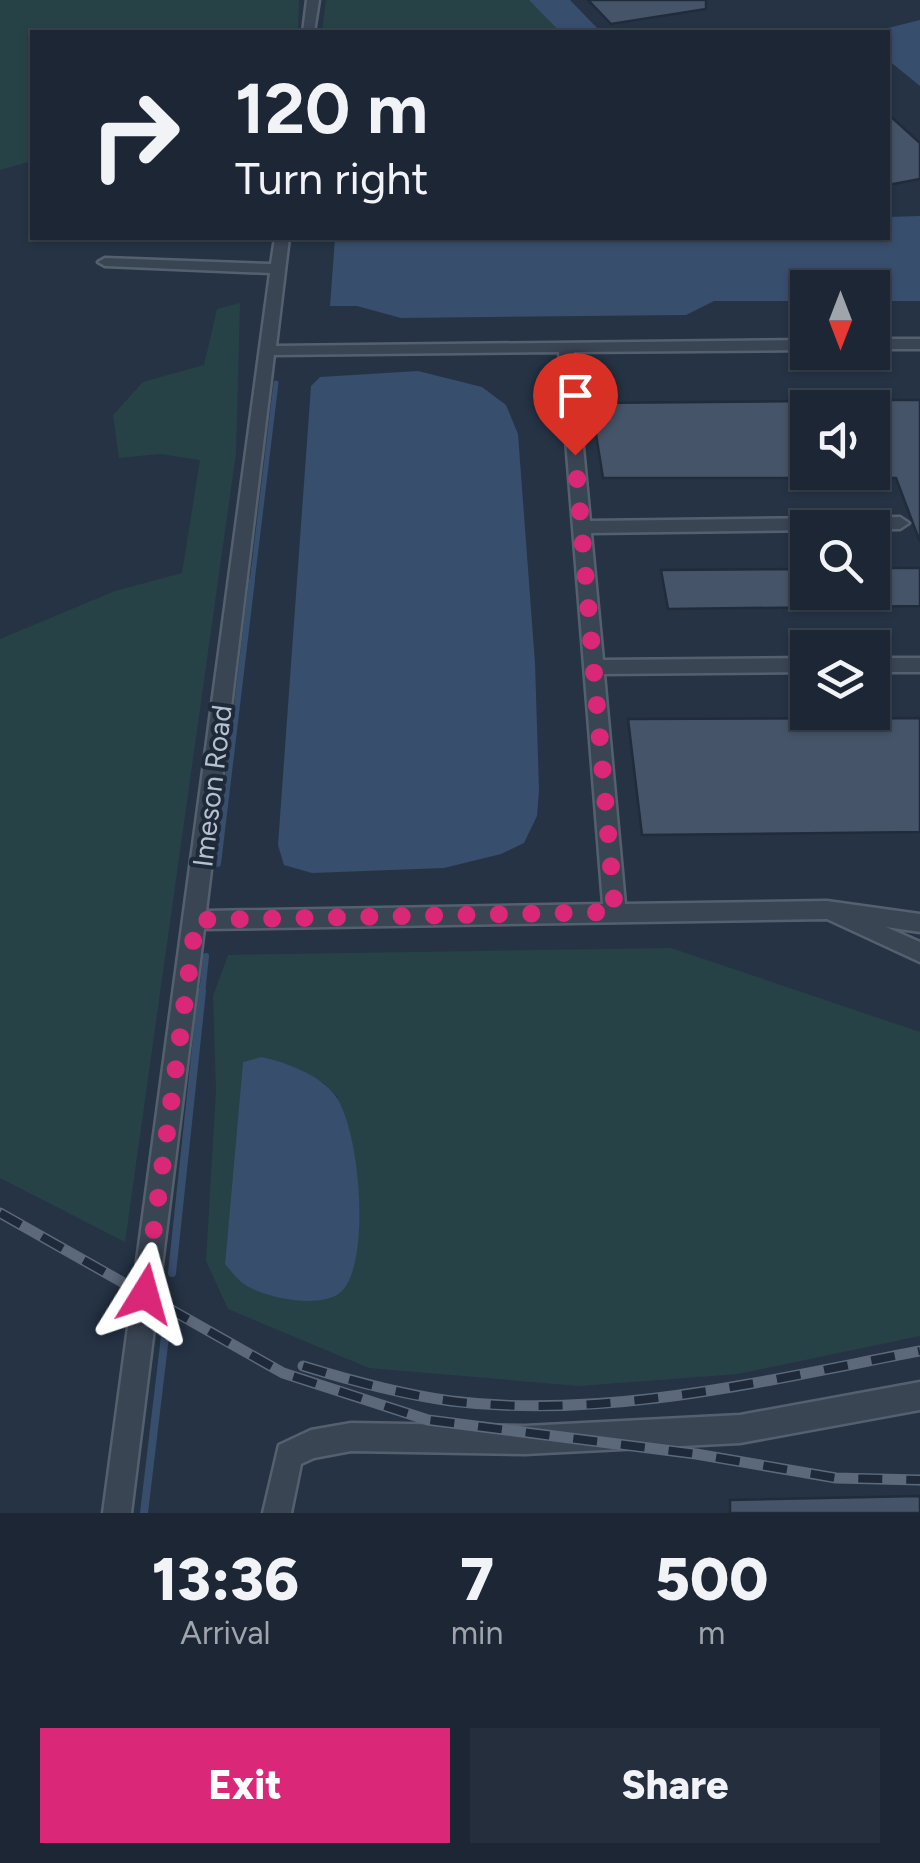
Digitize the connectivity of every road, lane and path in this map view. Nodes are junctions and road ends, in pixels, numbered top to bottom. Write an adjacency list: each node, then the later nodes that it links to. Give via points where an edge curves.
1 (312, 0): 2 (street)
2 (309, 30)
3 (282, 240): 5 (street, Imeson Road)
4 (106, 262): 5 (street)
5 (277, 269): 10 (street, Imeson Road)
6 (890, 344): 7 (street)
7 (920, 344)
8 (790, 345): 9 (street)
9 (566, 348): 10 (street); 12 (street)
10 (266, 351): 19 (street, Imeson Road)
11 (900, 523): 12 (street)
12 (582, 527): 16 (street)
13 (890, 665): 14 (street)
14 (920, 665)
15 (790, 666): 16 (street)
16 (594, 667): 18 (street)
17 (826, 910): 18 (street); 20 (street); 21 (street)
18 (615, 912): 19 (street)
19 (196, 920): 23 (street, Imeson Road)
20 (920, 923)
21 (920, 952)
22 (920, 1396): 24 (street, via 790,1422 678,1434 351,1437 311,1444 289,1455)
23 (118, 1513)
24 (277, 1513)

